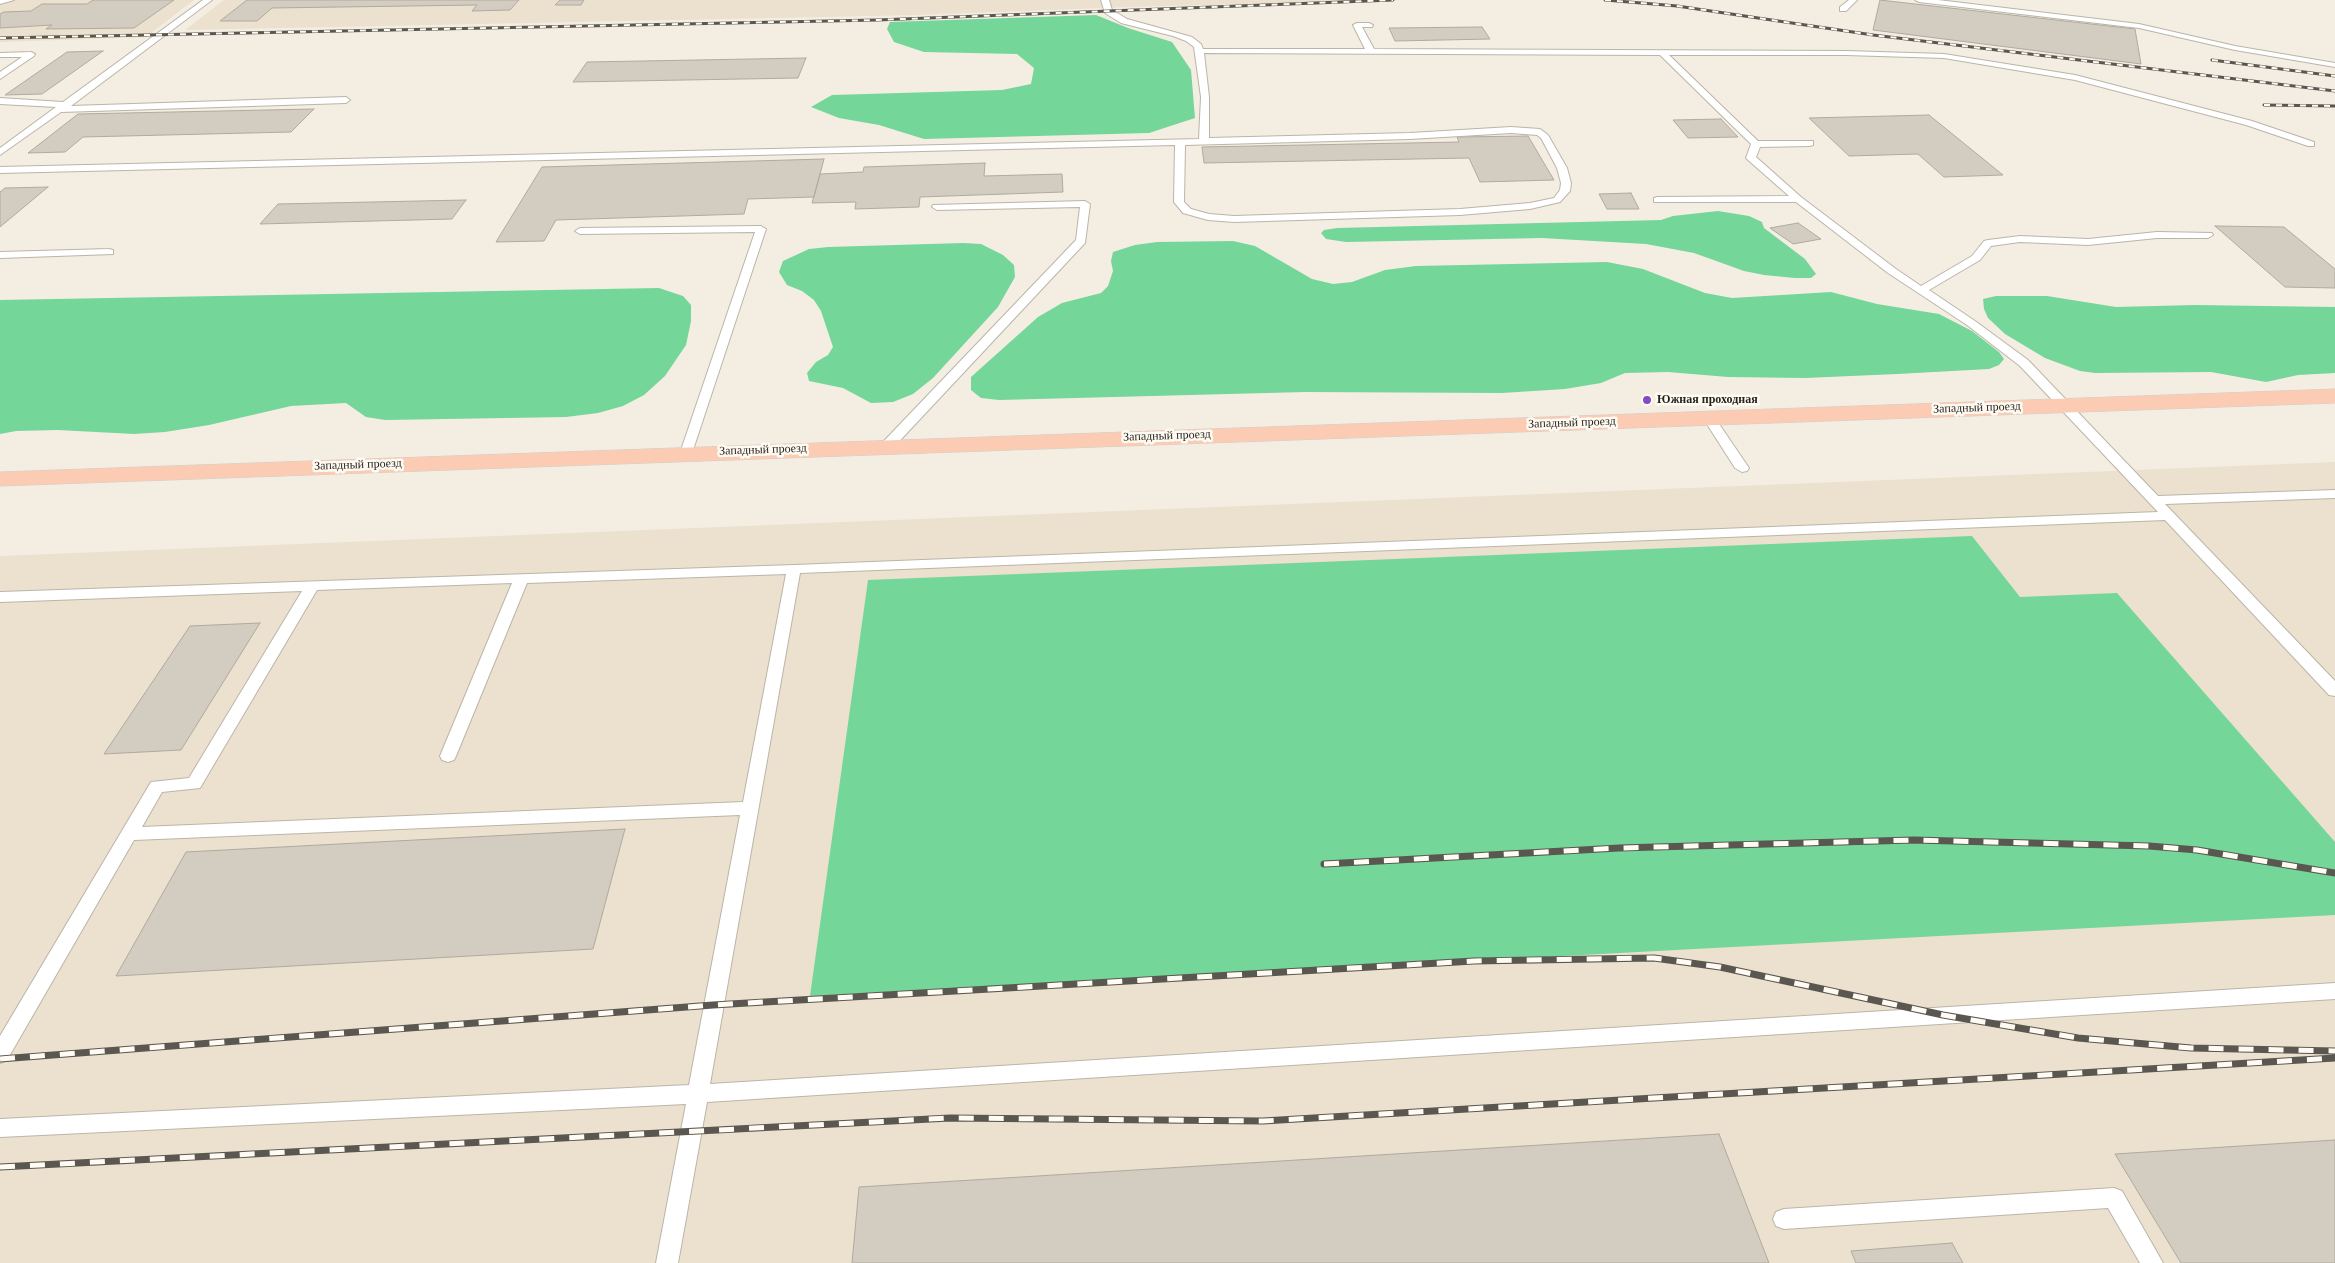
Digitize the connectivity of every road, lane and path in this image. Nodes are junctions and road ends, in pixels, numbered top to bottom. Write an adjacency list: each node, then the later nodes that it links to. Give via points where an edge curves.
1 (10, 0): 6 (lane)
2 (208, 0): 17 (lane)
3 (1105, 0): 10 (lane, via 1108,11 1124,21 1189,39)
4 (1854, 0): 7 (lane)
5 (1918, 0): 13 (lane, via 2139,26 2235,48)
6 (0, 2)
7 (1843, 9)
8 (1369, 25): 9 (lane, via 1357,25)
9 (1370, 50): 10 (lane); 11 (lane)
10 (1199, 51): 18 (lane, via 1205,96)
11 (1663, 54): 21 (lane); 22 (lane, via 1898,53 1994,63 2075,78 2182,104)
12 (0, 55): 14 (lane, via 31,54)
13 (2335, 65)
14 (0, 76)
15 (346, 100): 17 (lane)
16 (0, 101): 17 (lane)
17 (64, 107): 23 (lane)
18 (1204, 141): 19 (lane); 19 (lane, via 1530,130 1540,132 1562,168 1565,191 1557,200 1530,206 1460,212 1234,219 1208,217 1187,211 1179,202)
19 (1180, 142): 24 (lane)
20 (1810, 143): 21 (lane)
21 (1756, 144): 25 (lane, via 1751,158)
22 (2310, 144)
23 (0, 152)
24 (0, 170)
25 (1798, 199): 26 (lane); 32 (lane)
26 (1657, 200)
27 (937, 207): 36 (lane, via 1085,204 1081,241)
28 (580, 231): 37 (lane, via 761,229)
29 (2208, 235): 32 (lane, via 2157,235 2088,242 2020,239 1988,243 1976,258)
30 (109, 252): 31 (lane)
31 (0, 255)
32 (1920, 291): 34 (lane, via 2024,363)
33 (2335, 396): 34 (main road, Западный проезд)
34 (2062, 405): 35 (main road, Западный проезд); 41 (lane)
35 (1709, 418): 36 (main road, Западный проезд); 38 (lane)
36 (887, 446): 37 (main road, Западный проезд)
37 (686, 453): 39 (main road, Западный проезд)
38 (1742, 468)
39 (0, 479)
40 (2335, 494): 41 (lane)
41 (2152, 500): 42 (lane)
42 (2167, 516): 43 (lane); 47 (lane)
43 (794, 569): 44 (lane); 49 (lane)
44 (521, 579): 45 (lane); 48 (lane)
45 (312, 586): 46 (lane); 50 (lane, via 194,784 157,786)
46 (0, 597)
47 (2335, 691)
48 (448, 756)
49 (750, 808): 50 (lane); 53 (lane)
50 (129, 834): 52 (lane)
51 (2335, 991): 53 (lane)
52 (0, 1054)
53 (697, 1094): 54 (lane); 56 (lane)
54 (0, 1128)
55 (1784, 1219): 57 (lane, via 2114,1198)
56 (667, 1263)
57 (2152, 1263)

